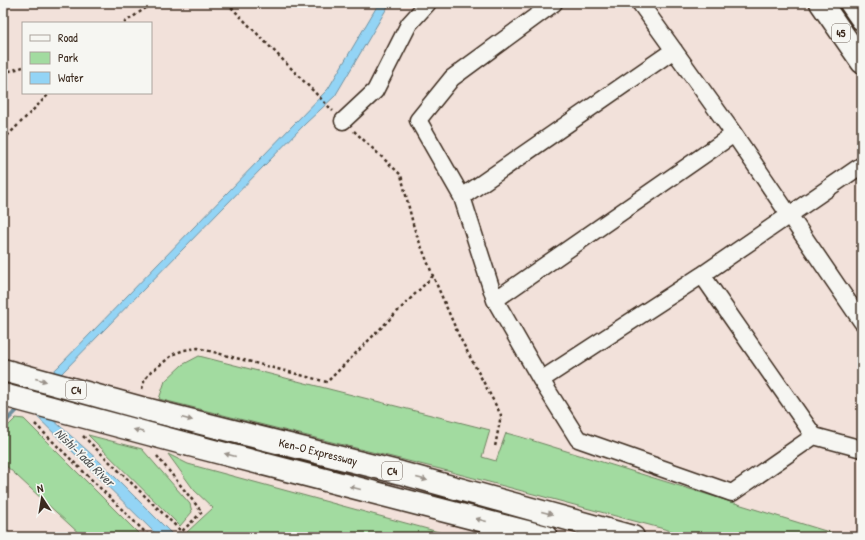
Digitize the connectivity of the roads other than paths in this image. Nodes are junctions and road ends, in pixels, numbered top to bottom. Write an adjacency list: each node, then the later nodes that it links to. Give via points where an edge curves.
1 (428, 3): 9 (street, via 409,24 375,91)
2 (554, 3): 12 (street, via 452,78 418,120)
3 (640, 3): 7 (street)
4 (821, 3): 8 (main road, 45)
5 (851, 3): 6 (main road, 45)
6 (862, 19)
7 (674, 50): 10 (street); 12 (street)
8 (862, 62)
9 (344, 121)
10 (734, 134): 13 (street); 15 (street)
11 (862, 165): 13 (street)
12 (462, 197): 15 (street)
13 (788, 215): 14 (street); 16 (street)
14 (702, 275): 18 (street); 20 (street)
15 (495, 300): 18 (street)
16 (862, 322)
17 (3, 370): 23 (main road, Ken-O Expressway / C4, one-way to 23, bridge, via 145,401)
18 (541, 380): 20 (street, via 578,439 732,493)
19 (3, 395): 22 (main road, Ken-O Expressway / C4, one-way to 19, bridge)
20 (814, 436): 21 (street)
21 (862, 449)
22 (546, 537)
23 (633, 537)

